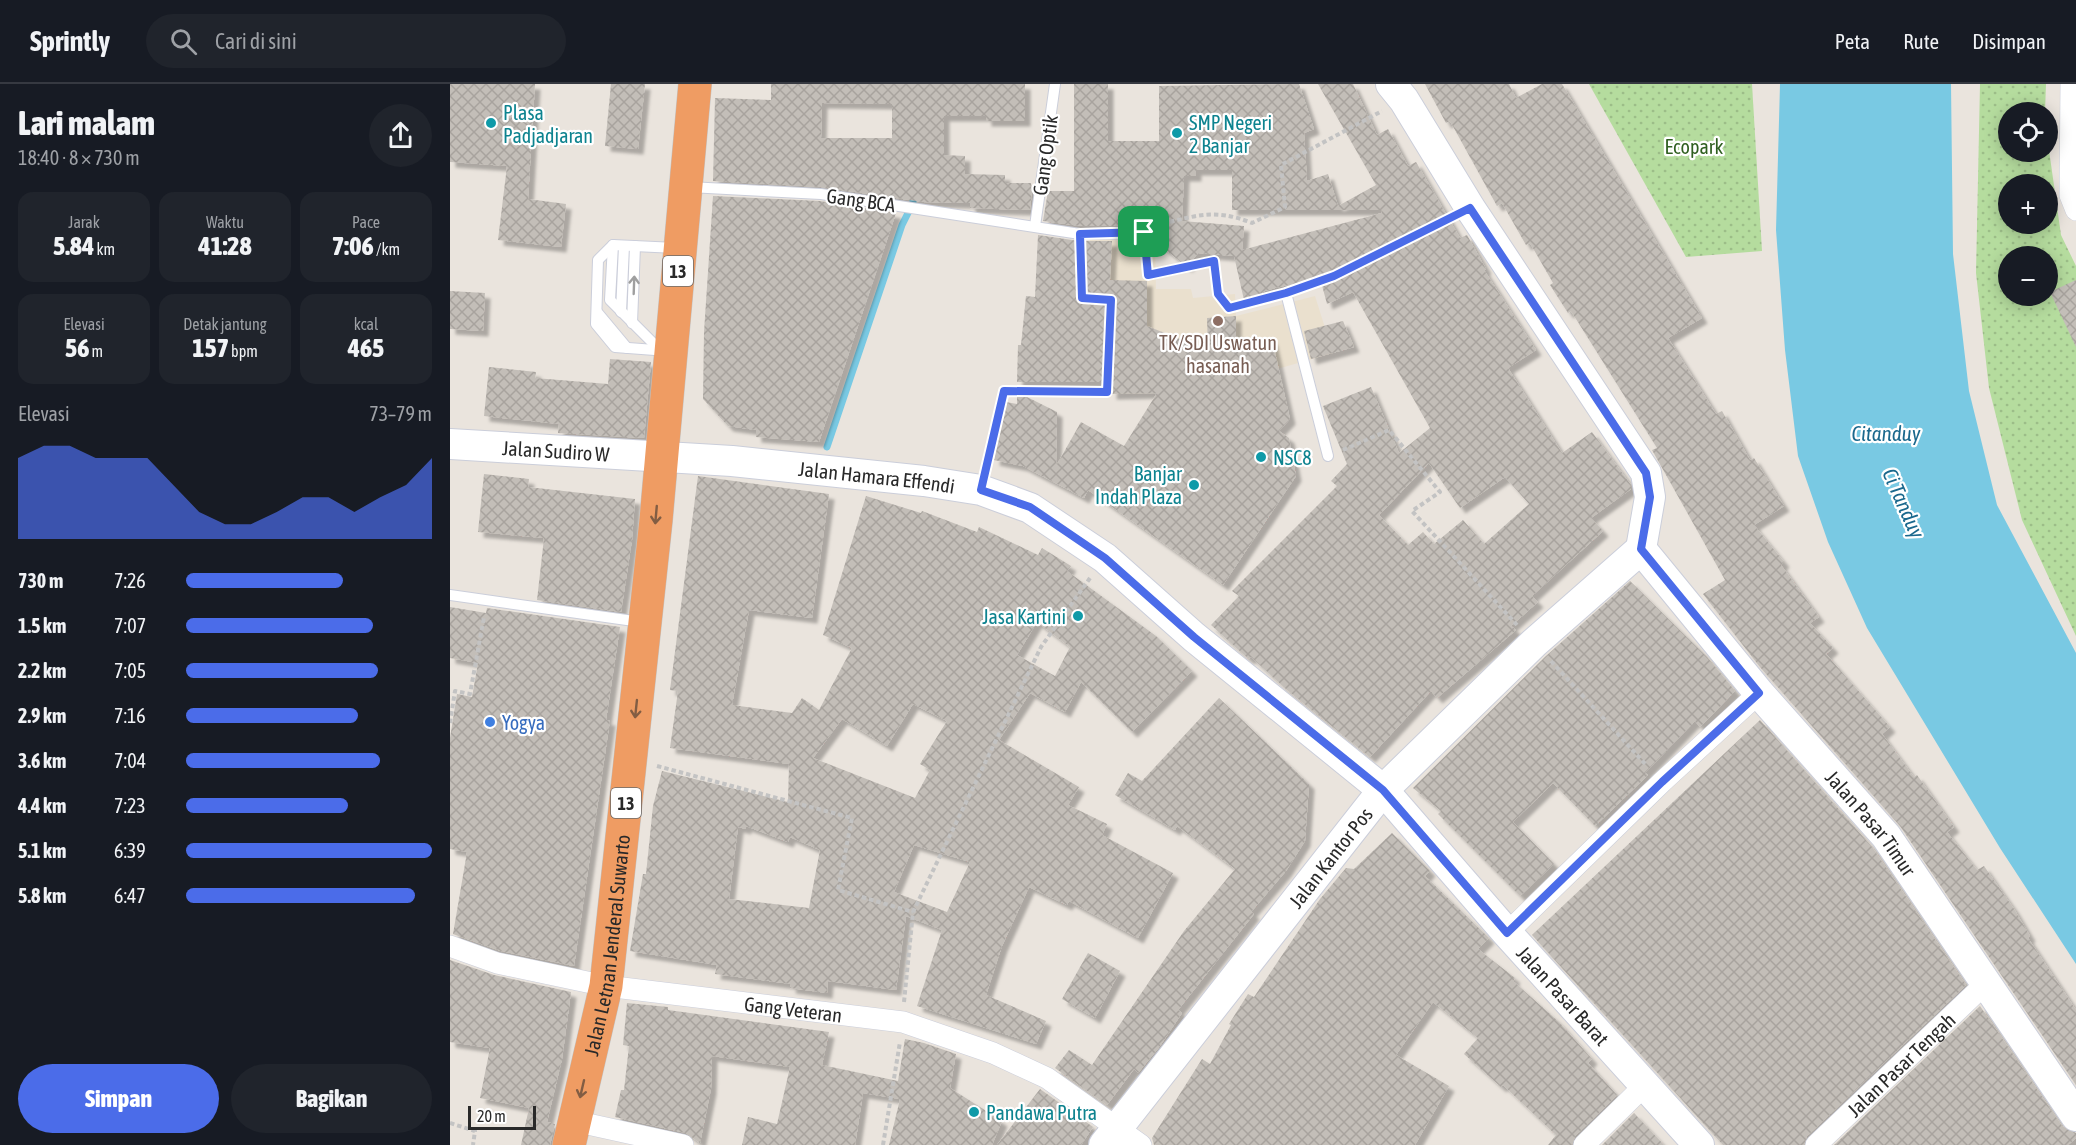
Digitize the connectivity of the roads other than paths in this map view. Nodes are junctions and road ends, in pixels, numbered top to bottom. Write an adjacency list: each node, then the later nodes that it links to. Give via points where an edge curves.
1 (695, 84): 5 (highway, 13)
2 (1054, 84): 7 (lane, Gang Optik)
3 (2071, 84): 6 (street, via 2070,195)
4 (1397, 92): 17 (street, via 1646,473 1650,497)
5 (686, 187): 7 (lane, Gang BCA, via 821,194); 10 (highway, 13)
6 (2076, 210)
7 (1035, 226): 8 (lane, Gang BCA, via 1080,234)
8 (1144, 232)
9 (624, 246): 10 (lane); 12 (lane, one-way to 9); 12 (lane, via 610,300); 13 (lane, via 598,260 597,312 627,348)
10 (680, 248): 13 (highway, 13)
11 (1286, 293): 15 (lane)
12 (632, 323): 13 (lane)
13 (666, 351): 16 (highway, 13)
14 (450, 444): 16 (street, Jalan Sudiro W)
15 (1328, 456)
16 (661, 457): 19 (highway, Jalan Letnan Jenderal Suwarto / 13, one-way to 19); 21 (street, Jalan Hamara Effendi, via 913,480 981,490 1030,507 1105,558 1194,637)
17 (1641, 549): 20 (street, Jalan Pasar Timur); 21 (street, Jalan Kantor Pos, via 1534,643)
18 (450, 595): 19 (lane)
19 (644, 622): 25 (highway, Jalan Letnan Jenderal Suwarto / 13, one-way to 25)
20 (1759, 693): 22 (street); 24 (street, Jalan Pasar Timur, via 1886,836)
21 (1383, 790): 22 (street, Jalan Pasar Barat); 29 (street, Jalan Kantor Pos)
22 (1507, 933): 26 (street, Jalan Pasar Barat)
23 (450, 946): 25 (street, Gang Veteran, via 497,963)
24 (1985, 984): 27 (street, Jalan Pasar Timur); 34 (street, Jalan Pasar Tengah)
25 (606, 986): 28 (highway, Jalan Letnan Jenderal Suwarto / 13, one-way to 28); 29 (street, Gang Veteran, via 903,1022 993,1053 1047,1078)
26 (1644, 1086): 32 (street); 33 (street, Jalan Pasar Barat)
27 (2076, 1116)
28 (572, 1133): 30 (street)
29 (1110, 1136): 31 (street, Gang Veteran)
30 (683, 1145)
31 (1141, 1145)
32 (1584, 1145)
33 (1699, 1145)
34 (1816, 1145)

